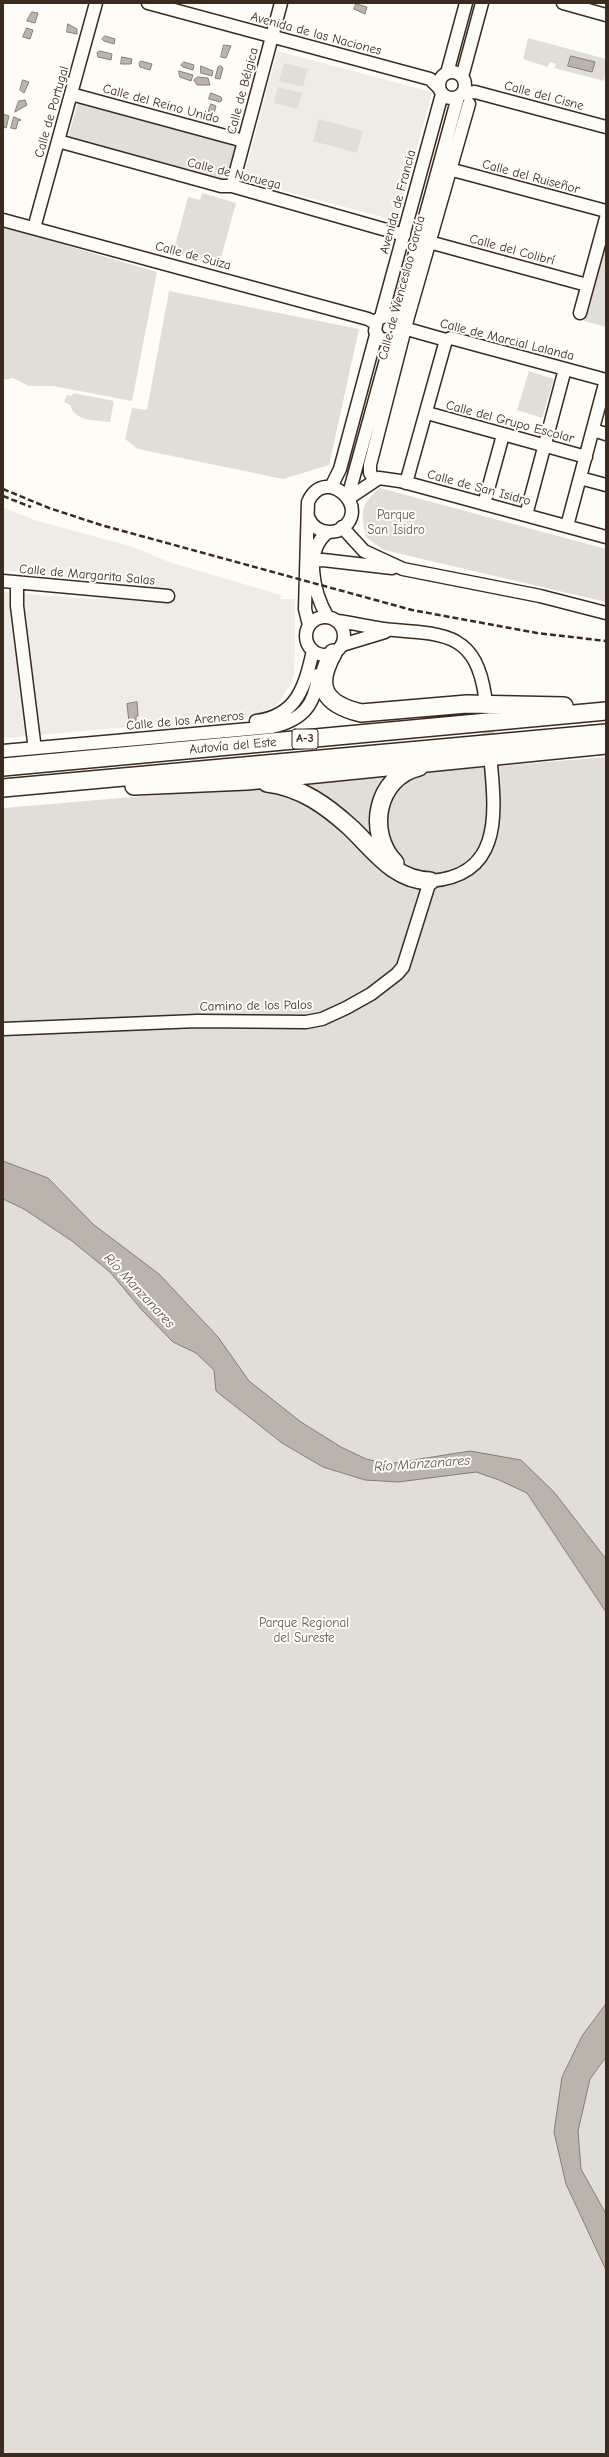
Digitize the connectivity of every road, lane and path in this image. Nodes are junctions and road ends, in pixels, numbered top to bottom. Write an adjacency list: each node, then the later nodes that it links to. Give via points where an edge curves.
1 (96, 3): 11 (street, Calle de Portugal)
2 (148, 3): 8 (street, Avenida de las Naciones)
3 (281, 3): 8 (street, Calle de Bélgica)
4 (466, 3): 9 (street, Avenida de Francia)
5 (482, 3): 10 (street)
6 (563, 3): 7 (street)
7 (606, 15)
8 (272, 36): 9 (street, Avenida de las Naciones); 15 (street, Calle de Bélgica)
9 (440, 82): 10 (street, via 446,97); 10 (street, via 458,73); 22 (street, Avenida de Francia)
10 (464, 89): 13 (street, Calle del Cisne); 27 (street)
11 (71, 94): 14 (street, Calle de Portugal); 15 (street, Calle del Reino Unido)
12 (469, 104): 16 (street, Calle de Wenceslao García)
13 (606, 127)
14 (58, 141): 17 (street, Calle de Noruega, via 221,186); 21 (street, Calle de Portugal)
15 (244, 141): 17 (street, Calle de Bélgica)
16 (449, 169): 18 (street, Calle del Ruiseñor); 23 (street, Calle de Wenceslao García)
17 (232, 186): 22 (street, Calle de Noruega)
18 (606, 211)
19 (606, 218): 24 (street)
20 (3, 220): 21 (street, Calle de Suiza)
21 (34, 228): 26 (street, Calle de Suiza, via 368,319)
22 (404, 235): 26 (street, Avenida de Francia)
23 (429, 242): 24 (street, Calle del Colibrí); 27 (street, Calle de Wenceslao García)
24 (587, 285): 25 (street)
25 (580, 313)
26 (377, 325): 27 (street, via 386,315); 28 (street, via 386,341); 42 (street, Avenida de Francia, via 340,469)
27 (401, 325): 28 (street, via 398,335); 29 (street, Calle de Marcial Lalanda); 39 (street, Calle de Wenceslao García, via 369,470)
28 (392, 340): 43 (street)
29 (446, 340): 30 (street, Calle de Marcial Lalanda, via 451,338); 32 (street)
30 (566, 369): 31 (street, Calle de Marcial Lalanda); 36 (street)
31 (606, 380): 33 (street)
32 (427, 413): 35 (street, Calle del Grupo Escolar); 40 (street)
33 (593, 430): 34 (street); 37 (street)
34 (606, 434)
35 (503, 435): 36 (street, Calle del Grupo Escolar); 44 (street)
36 (545, 446): 37 (street, Calle del Grupo Escolar); 45 (street)
37 (586, 457): 38 (street)
38 (580, 478): 41 (street); 47 (street)
39 (375, 480): 40 (street, Calle de San Isidro, via 379,478); 43 (street)
40 (406, 483): 44 (street, Calle de San Isidro)
41 (606, 485)
42 (331, 487): 43 (street, via 341,490); 46 (street, via 319,489 312,495 307,506)
43 (348, 498): 48 (street, via 351,512)
44 (484, 504): 45 (street, Calle de San Isidro)
45 (526, 515): 47 (street, Calle de San Isidro)
46 (308, 517): 49 (street, via 316,528); 58 (street, via 305,609)
47 (567, 526): 50 (street, Calle de San Isidro)
48 (342, 527): 49 (street); 52 (street, via 364,551)
49 (328, 532): 51 (street, via 318,543)
50 (606, 537)
51 (314, 561): 52 (street); 57 (street, via 317,592)
52 (403, 569): 56 (street, via 540,596)
53 (3, 581): 54 (street, Calle de Margarita Salas)
54 (17, 582): 55 (street, Calle de Margarita Salas); 66 (street, via 17,606)
55 (168, 596)
56 (606, 613)
57 (332, 618): 58 (street, via 315,619); 59 (street); 61 (street, via 344,632)
58 (309, 625): 60 (street, via 306,639)
59 (394, 630): 61 (street, via 355,639); 62 (street, via 435,633 456,642 468,652 478,666)
60 (313, 651): 61 (street); 66 (street, Calle de los Areneros, via 307,679 294,703 267,720)
61 (333, 651): 63 (highway, via 323,672 324,688 332,701 362,713 467,704); 69 (street, Calle de los Areneros, via 319,669 313,699 290,723)
62 (485, 696)
63 (606, 706)
64 (606, 711): 72 (highway, Autovía del Este / A-3)
65 (606, 733): 74 (highway, Autovía del Este / A-3)
66 (34, 742): 67 (street, Calle de los Areneros)
67 (3, 744)
68 (606, 745): 70 (highway)
69 (3, 751)
70 (441, 761): 73 (highway); 76 (highway, via 415,768 390,786 381,801 378,819 379,835 388,855 400,868)
71 (491, 765): 76 (street, via 494,822 487,845 472,865 458,875)
72 (3, 767)
73 (247, 780): 74 (highway, via 70,789); 76 (highway, via 287,785 320,802 351,828 386,864 416,881)
74 (49, 784): 75 (highway, Autovía del Este / A-3)
75 (3, 788)
76 (430, 881): 77 (street, Camino de los Palos, via 403,967 360,1001 322,1019 306,1022 197,1021)
77 (3, 1029)

